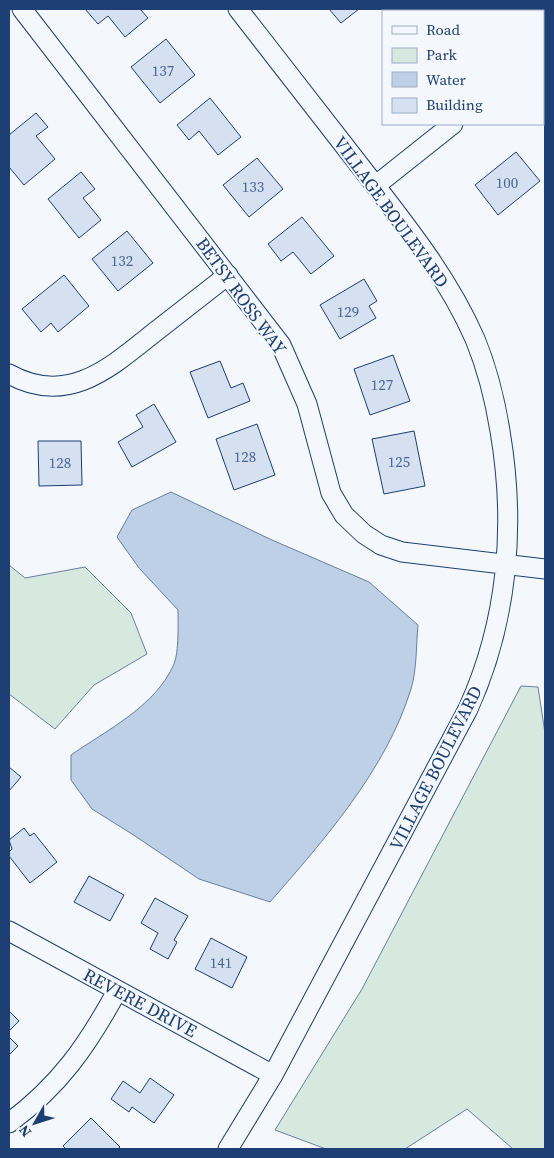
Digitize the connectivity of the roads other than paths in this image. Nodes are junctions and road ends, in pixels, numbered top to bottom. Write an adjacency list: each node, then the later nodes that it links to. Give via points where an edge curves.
1 (22, 9): 5 (street, BETSY ROSS WAY)
2 (238, 9): 4 (street, VILLAGE BOULEVARD)
3 (452, 125): 4 (street)
4 (375, 186): 7 (street, VILLAGE BOULEVARD, via 436,266 475,339 494,398 505,461 509,526)
5 (228, 275): 6 (street, via 98,375 80,382 54,385 35,383); 7 (street, BETSY ROSS WAY, via 273,334 293,369 307,404 327,484 334,500 350,521 381,545 402,552)
6 (9, 374)
7 (507, 565): 8 (street, BETSY ROSS WAY); 11 (street, VILLAGE BOULEVARD, via 490,653 471,703)
8 (545, 569)
9 (9, 931): 10 (street, REVERE DRIVE)
10 (118, 991): 11 (street, REVERE DRIVE); 12 (street, via 68,1069 46,1093)
11 (273, 1074): 13 (street, VILLAGE BOULEVARD)
12 (9, 1122)
13 (228, 1149)

